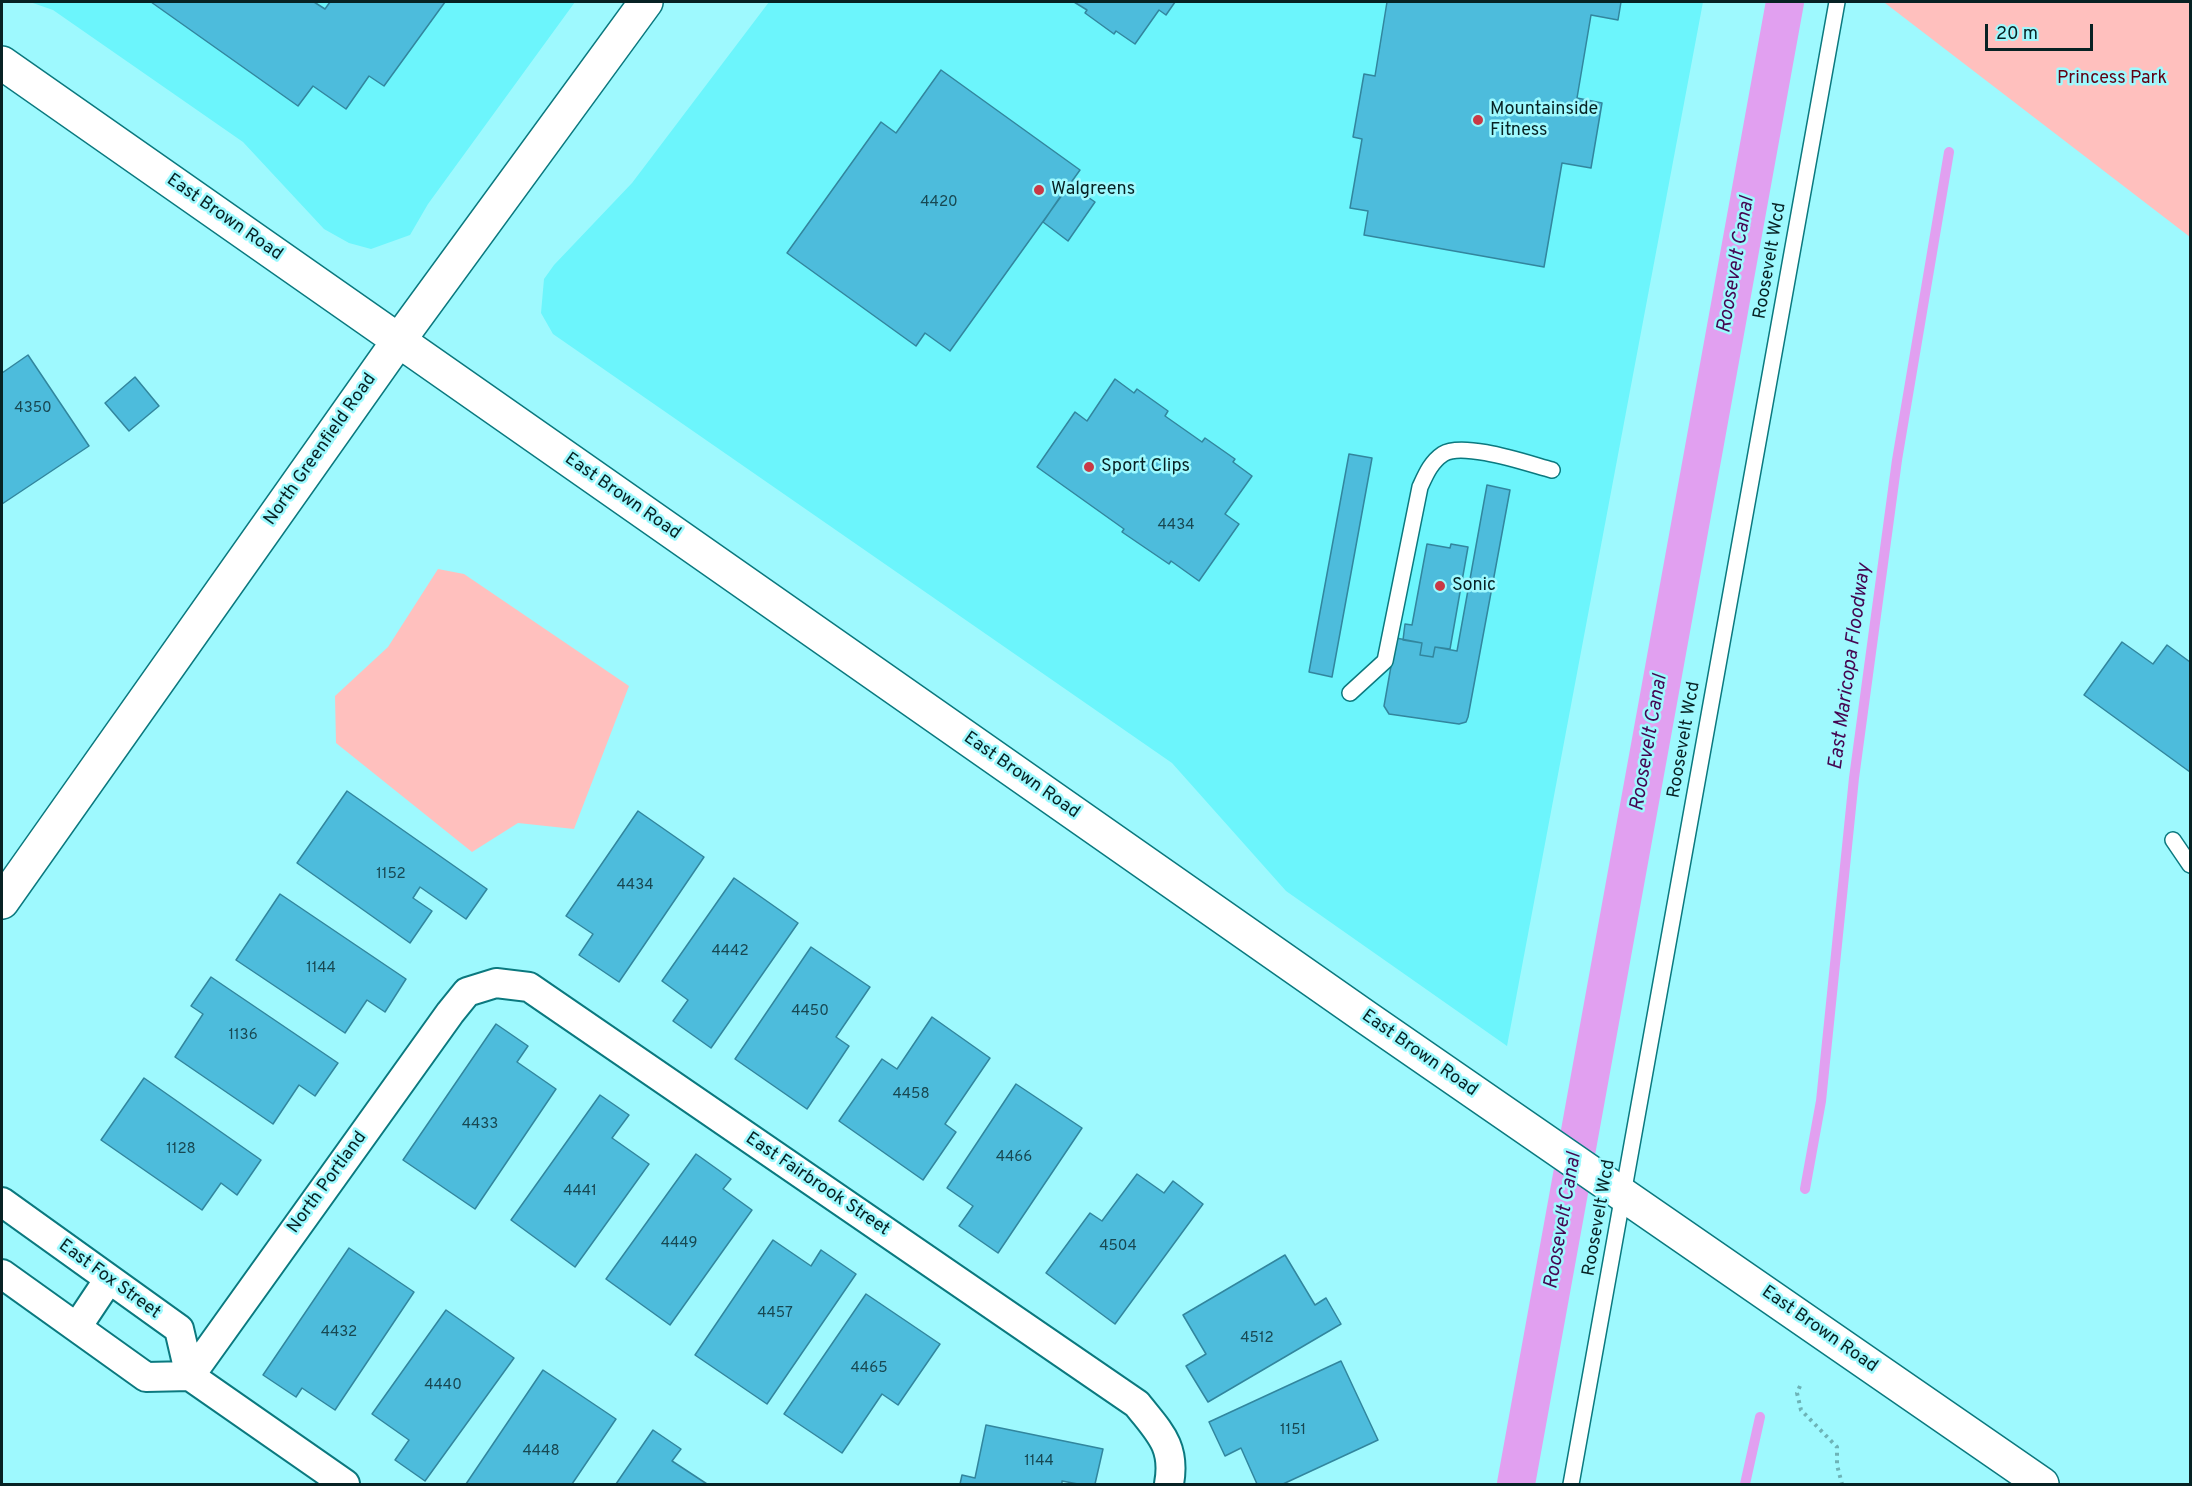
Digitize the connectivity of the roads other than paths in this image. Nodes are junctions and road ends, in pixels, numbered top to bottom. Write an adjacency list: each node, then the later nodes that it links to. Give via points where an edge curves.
1 (646, 2): 4 (main road, North Greenfield Road)
2 (1837, 2): 11 (lane, Roosevelt Wcd)
3 (2, 63): 4 (main road, East Brown Road)
4 (399, 340): 9 (main road, North Greenfield Road); 11 (main road, East Brown Road)
5 (1552, 470): 6 (lane, via 1477,451 1446,452 1433,462 1420,488 1385,662)
6 (1350, 693)
7 (2173, 840): 8 (lane)
8 (2190, 865)
9 (2, 902)
10 (467, 992): 16 (street, North Portland); 18 (street, East Fairbrook Street, via 496,983 529,987 1137,1404 1166,1443 1173,1467)
11 (1624, 1196): 19 (lane, Roosevelt Wcd); 20 (main road, East Brown Road)
12 (2, 1202): 14 (street, East Fox Street)
13 (2, 1274): 15 (street)
14 (109, 1279): 15 (street); 16 (street, East Fox Street, via 179,1329)
15 (77, 1327): 16 (street, via 146,1377)
16 (190, 1376): 17 (street)
17 (345, 1485)
18 (1169, 1485)
19 (1571, 1485)
20 (2042, 1485)

